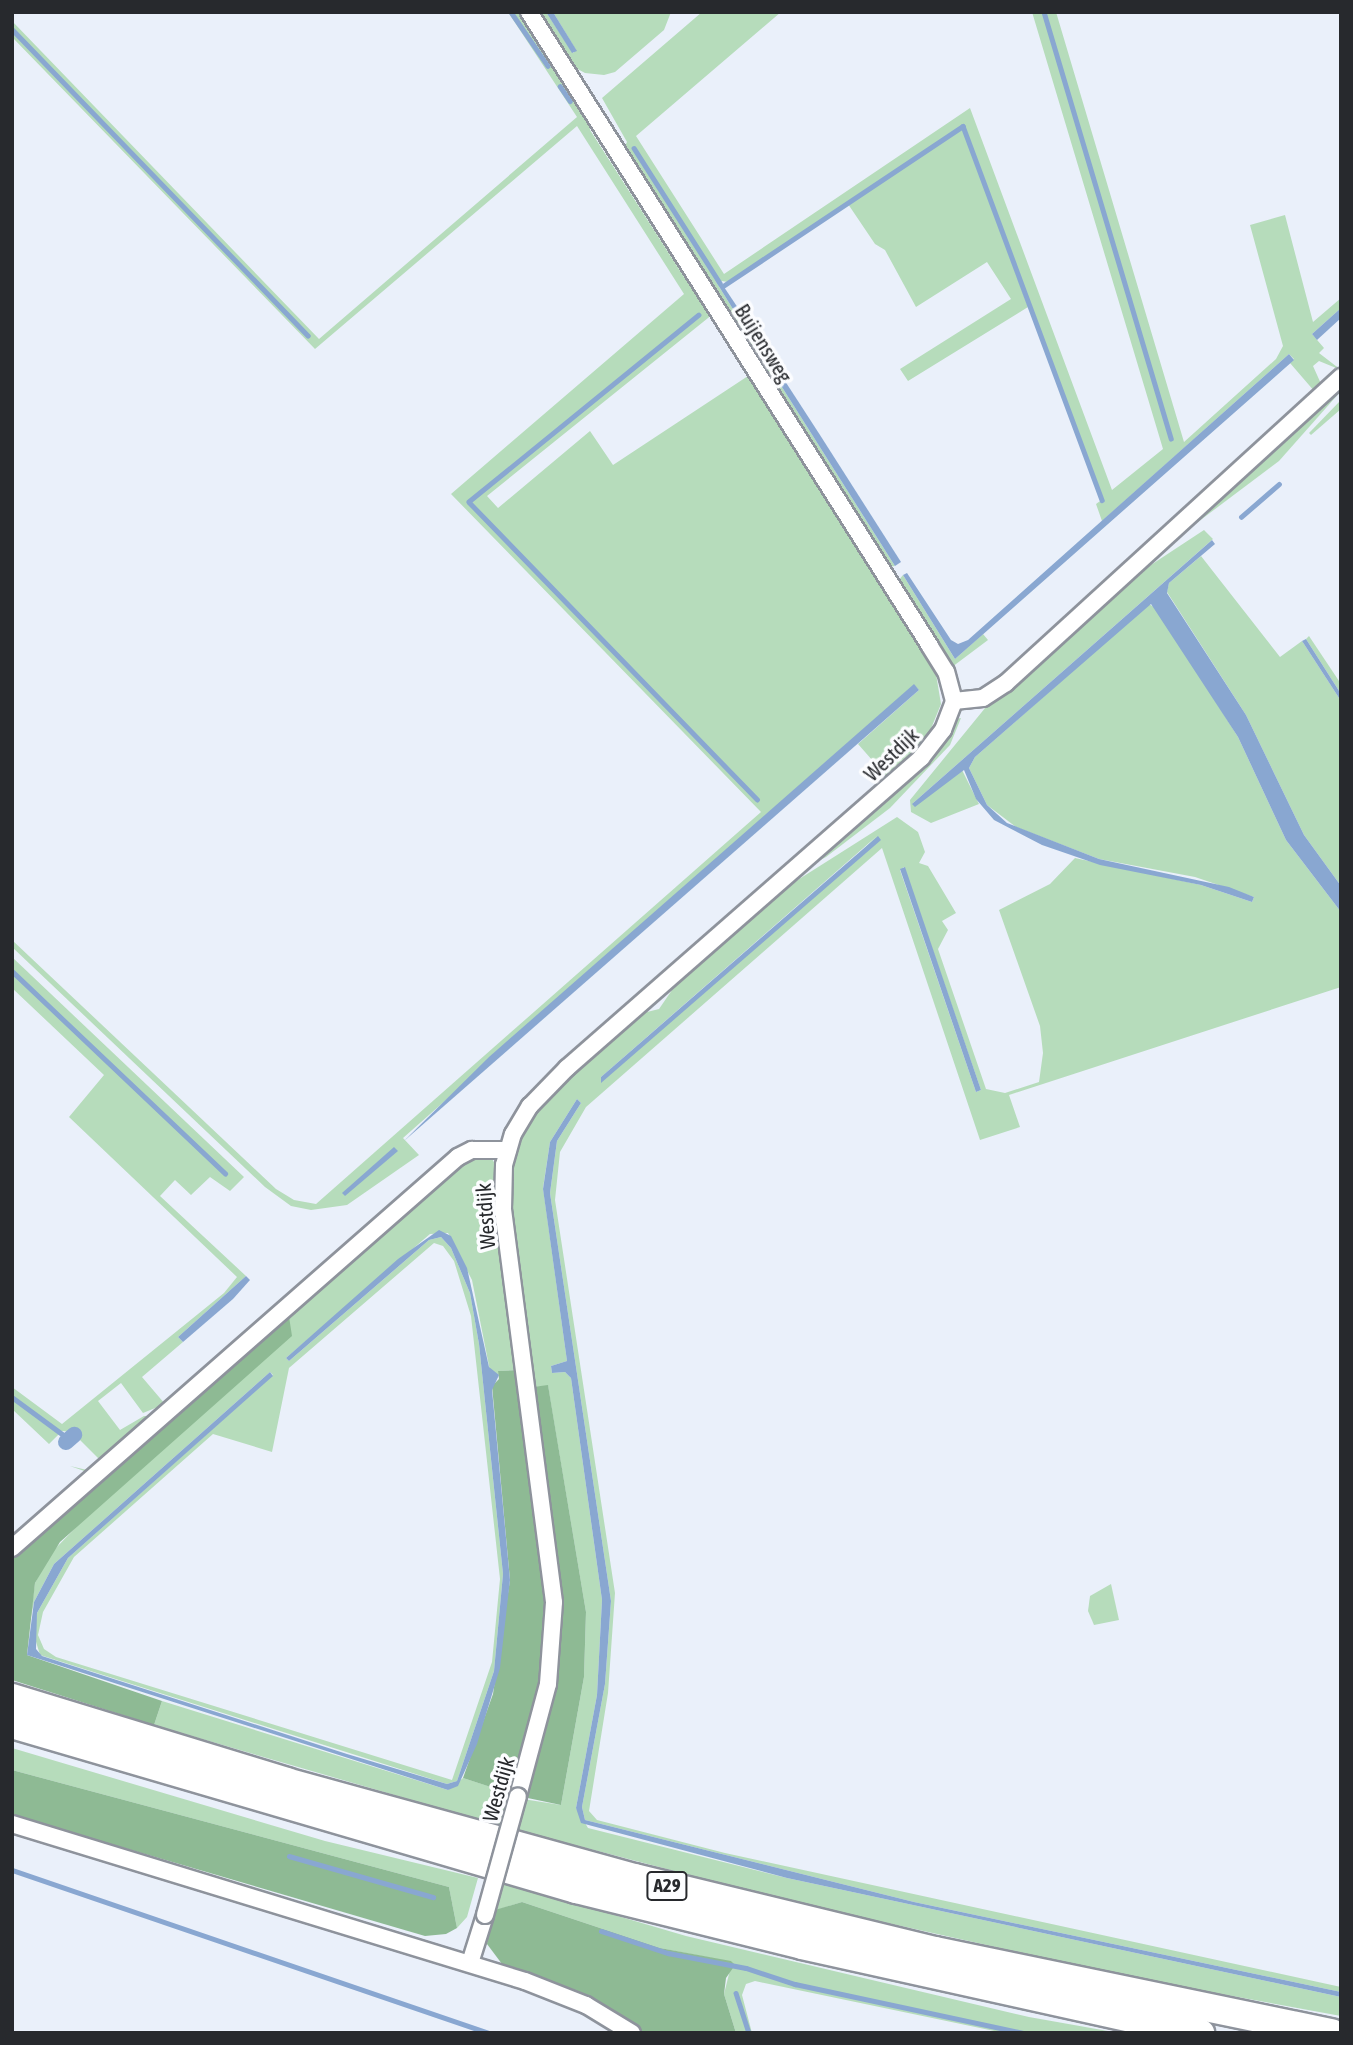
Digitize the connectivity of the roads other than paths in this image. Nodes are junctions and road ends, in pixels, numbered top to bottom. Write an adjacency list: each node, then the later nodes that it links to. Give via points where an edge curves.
1 (529, 12): 3 (street, Buijensweg, via 930,646 946,673)
2 (1341, 377): 3 (street, via 1006,683 983,698)
3 (954, 701): 4 (street, Westdijk, via 943,730 921,758 549,1085 520,1120)
4 (508, 1150): 5 (street, Westdijk, via 472,1150 458,1157); 9 (street, Westdijk, bridge, via 503,1209 554,1602 548,1684)
5 (12, 1548)
6 (12, 1698): 12 (highway, A29, via 286,1782 635,1878 935,1951)
7 (12, 1724): 11 (highway, A29, via 576,1889 829,1951)
8 (12, 1824): 9 (street)
9 (470, 1963): 10 (street, via 572,1999)
10 (632, 2033)
11 (1200, 2033)
12 (1332, 2033)

